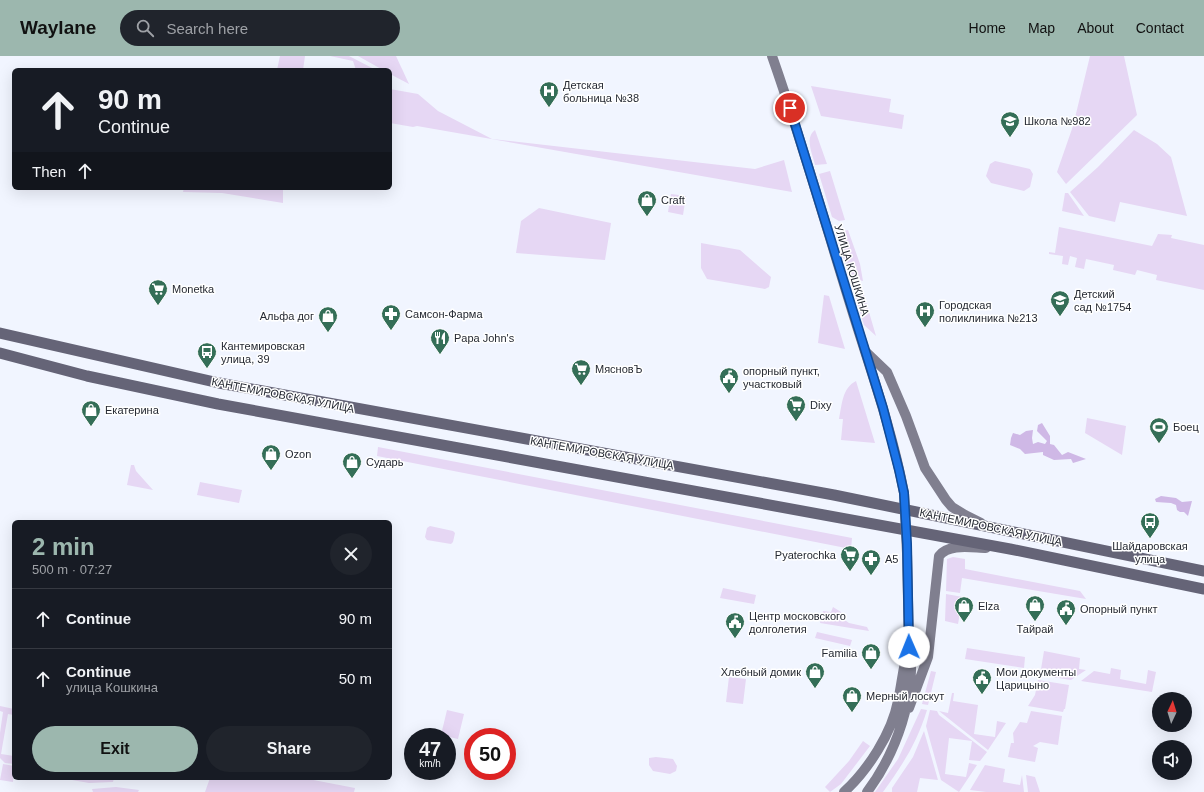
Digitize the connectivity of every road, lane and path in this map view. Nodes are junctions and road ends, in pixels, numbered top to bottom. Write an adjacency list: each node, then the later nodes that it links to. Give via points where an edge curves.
1 (772, 56): 3 (main road, УЛИЦА КОШКИНА)
2 (0, 333): 7 (main road, КАНТЕМИРОВСКАЯ УЛИЦА, via 219,383 834,495)
3 (864, 350): 7 (main road, via 887,372 925,468 946,500 952,507); 11 (main road, УЛИЦА КОШКИНА, bridge, via 890,432 904,493)
4 (0, 352): 6 (main road, КАНТЕМИРОВСКАЯ УЛИЦА)
5 (0, 358): 6 (main road)
6 (87, 376): 8 (main road, КАНТЕМИРОВСКАЯ УЛИЦА, via 218,404)
7 (989, 527): 9 (main road, КАНТЕМИРОВСКАЯ УЛИЦА)
8 (1010, 549): 10 (main road, КАНТЕМИРОВСКАЯ УЛИЦА); 12 (main road, via 950,548 942,552 928,657 912,704)
9 (1204, 571)
10 (1204, 589)
11 (909, 647): 12 (main road, via 912,661 911,676); 13 (main road, via 904,660 894,718 882,744)
12 (902, 720): 14 (main road, via 891,754)
13 (844, 792)
14 (867, 792)

